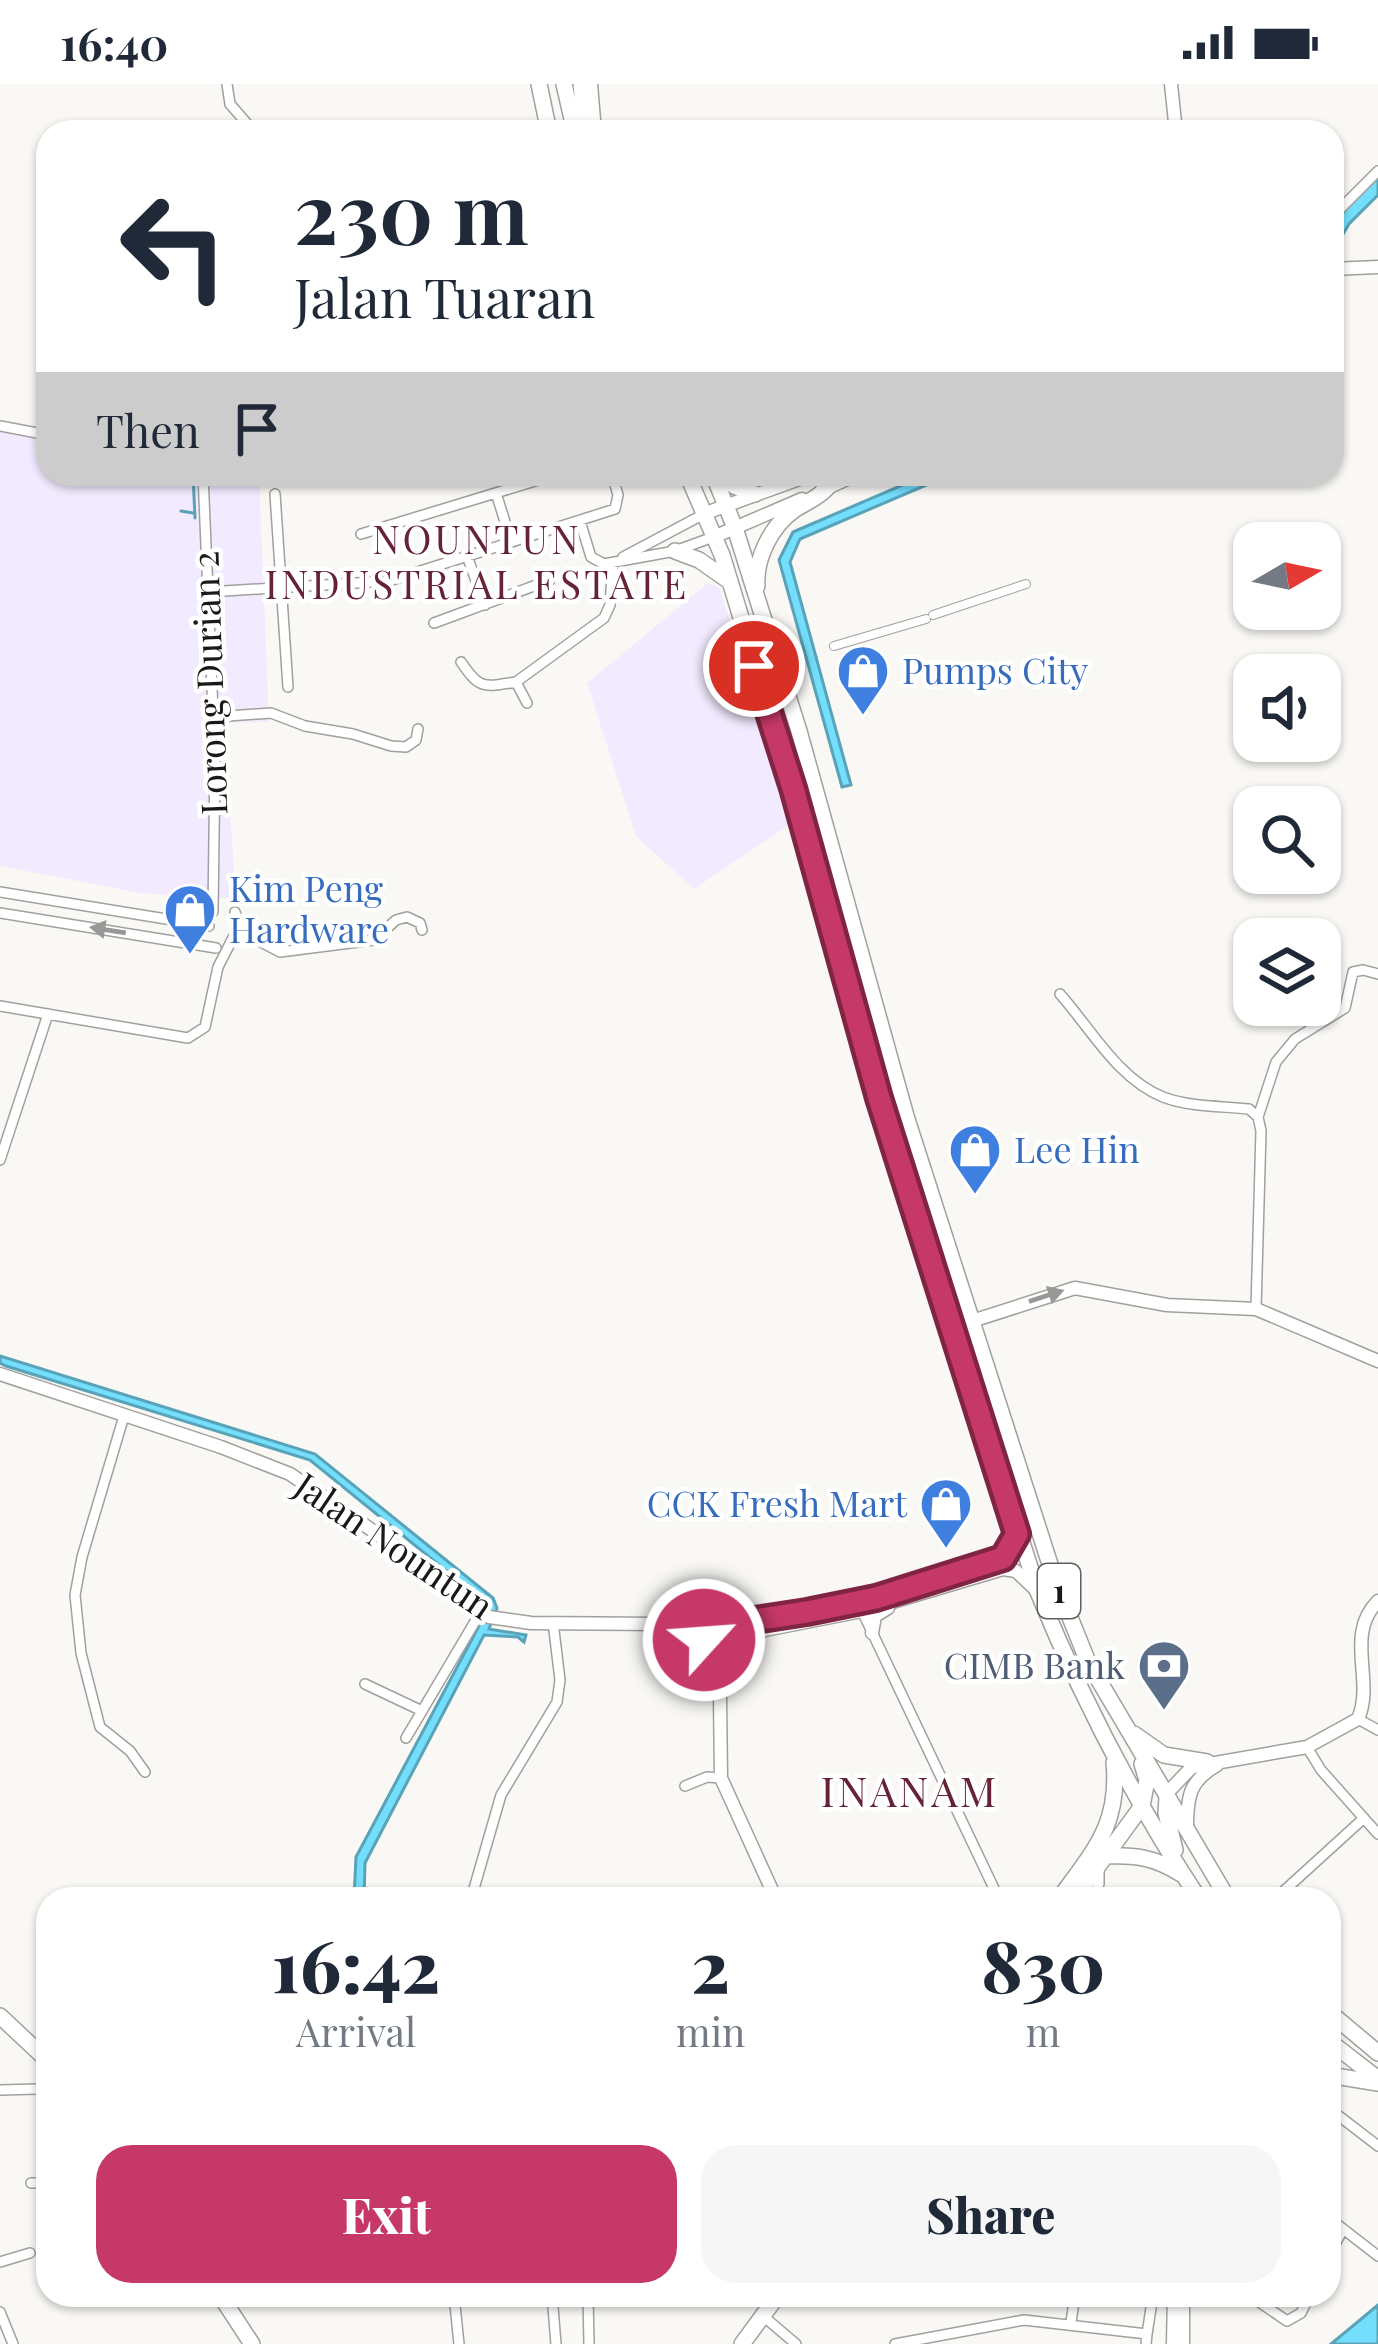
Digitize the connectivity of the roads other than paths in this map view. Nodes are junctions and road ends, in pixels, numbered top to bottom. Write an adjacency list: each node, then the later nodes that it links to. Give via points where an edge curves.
1 (227, 84): 7 (street)
2 (539, 84): 8 (main road)
3 (564, 84): 9 (main road)
4 (580, 84): 10 (main road)
5 (591, 84): 11 (street)
6 (1171, 84): 12 (street)
7 (242, 120)
8 (546, 120)
9 (572, 120)
10 (584, 120)
11 (594, 120)
12 (1175, 120)
13 (1378, 172): 14 (street)
14 (1344, 205)
15 (1378, 267): 16 (street)
16 (1344, 268)
17 (0, 426): 18 (street)
18 (36, 433)
19 (204, 486): 47 (street, Lorong Durian 2)
20 (519, 486): 30 (street)
21 (615, 486): 35 (street, via 615,509)
22 (693, 486): 34 (main road, 1)
23 (721, 486): 33 (main road, 1)
24 (734, 486): 32 (main road)
25 (745, 486): 32 (street)
26 (784, 486): 29 (street)
27 (831, 486): 28 (street)
28 (827, 488): 36 (street); 49 (main road, via 770,538 756,573)
29 (777, 489): 32 (street); 33 (street)
30 (496, 493): 37 (street); 39 (street)
31 (274, 494): 46 (street)
32 (754, 494)
33 (727, 508): 34 (street); 36 (main road, 1)
34 (706, 513): 38 (main road, 1); 42 (street)
35 (580, 521): 39 (street); 42 (street, via 591,556)
36 (735, 529): 38 (street); 49 (main road, 1)
37 (361, 534)
38 (716, 536): 40 (street); 44 (main road, 1)
39 (512, 541): 41 (street)
40 (675, 550): 42 (street); 44 (main road)
41 (467, 556): 46 (street, via 389,581); 48 (street)
42 (613, 563): 53 (street, via 604,618)
43 (550, 580): 48 (street)
44 (729, 581): 79 (main road, 1)
45 (1026, 584): 51 (street)
46 (279, 588): 47 (street); 54 (street)
47 (208, 592): 56 (street, Lorong Durian 2)
48 (484, 605): 50 (street)
49 (758, 613): 75 (main road, 1)
50 (434, 623)
51 (834, 646)
52 (461, 662): 53 (street, via 484,686)
53 (516, 682): 55 (street)
54 (288, 688)
55 (527, 703)
56 (213, 717): 57 (street, via 271,712 406,747); 59 (street, Lorong Durian 2)
57 (418, 729)
58 (0, 892): 64 (street)
59 (215, 892): 60 (street, Lorong Durian 2); 62 (street)
60 (213, 912): 62 (street, via 227,907); 64 (street)
61 (0, 913): 66 (street, one-way to 61)
62 (238, 917): 63 (street, via 280,952 374,940 407,917); 65 (street)
63 (422, 930)
64 (212, 931): 65 (street); 66 (street)
65 (234, 935): 67 (street)
66 (217, 948): 67 (street)
67 (218, 967): 71 (street, via 205,1027 188,1038)
68 (1378, 974): 72 (street, via 1353,972 1340,1013 1289,1045)
69 (1060, 994): 72 (street, via 1115,1061 1160,1096)
70 (0, 1006): 71 (street)
71 (48, 1014): 73 (street)
72 (1258, 1117): 74 (street)
73 (0, 1160)
74 (1256, 1309): 75 (street, one-way to 74, via 1076,1288 1167,1305); 76 (street)
75 (972, 1321): 96 (main road, 1, via 1055,1580)
76 (1378, 1361)
77 (0, 1374): 78 (street, Jalan Nountun)
78 (124, 1416): 84 (street, Jalan Nountun, via 290,1474); 103 (street, via 75,1595 100,1727)
79 (1017, 1534): 80 (main road, 1); 87 (street, Jalan Nountun, via 1003,1558)
80 (1038, 1592): 81 (street, Jalan Nountun, via 1009,1569); 100 (main road, 1)
81 (905, 1598): 83 (street, Jalan Nountun); 90 (street, via 875,1616)
82 (1378, 1601): 95 (street, via 1360,1635 1365,1691)
83 (862, 1611): 85 (street, Jalan Nountun); 87 (street); 90 (street)
84 (480, 1613): 88 (street, Jalan Nountun); 94 (street)
85 (844, 1616): 90 (street); 92 (street, Jalan Nountun, via 765,1630)
86 (718, 1617): 87 (street, Jalan Nountun); 89 (street, Jalan Nountun); 91 (street, via 702,1629); 92 (street, via 736,1628)
87 (784, 1617)
88 (554, 1622): 89 (street, Jalan Nountun); 113 (street, via 557,1702 501,1795)
89 (659, 1624): 91 (street, Jalan Nountun)
90 (873, 1638): 116 (street)
91 (708, 1645): 92 (street, Jalan Nountun); 104 (street, via 720,1698)
92 (729, 1646): 115 (street, via 723,1768)
93 (365, 1684): 94 (street)
94 (420, 1710): 98 (street)
95 (1358, 1719): 97 (street); 99 (street)
96 (1127, 1729): 102 (main road, via 1164,1755); 106 (main road, 1); 107 (main road, via 1147,1780)
97 (1378, 1730)
98 (406, 1738)
99 (1307, 1747): 101 (street); 108 (street)
100 (1113, 1753): 107 (main road, 1); 117 (main road, via 1112,1818)
101 (1228, 1759): 102 (street); 109 (street, via 1191,1786)
102 (1207, 1762): 106 (street, via 1183,1773)
103 (145, 1772)
104 (721, 1778): 105 (street); 114 (street)
105 (686, 1786)
106 (1167, 1793): 109 (main road, 1); 112 (main road)
107 (1142, 1806): 111 (main road); 112 (main road, 1)
108 (1364, 1818): 110 (street); 122 (street)
109 (1187, 1829): 121 (main road, 1)
110 (1378, 1834)
111 (1102, 1861): 112 (main road, via 1139,1855); 118 (main road); 119 (street)
112 (1184, 1876): 120 (main road, 1)
113 (474, 1887)
114 (772, 1887)
115 (773, 1887)
116 (993, 1887)
117 (1067, 1887)
118 (1083, 1887)
119 (1098, 1887)
120 (1191, 1887)
121 (1221, 1887)
122 (1288, 1887)
123 (0, 2016): 127 (main road)
124 (1341, 2024): 125 (main road)
125 (1348, 2028): 126 (street); 129 (main road)
126 (1341, 2035)
127 (36, 2049)
128 (1341, 2053): 131 (main road)
129 (1378, 2053)
130 (1341, 2076): 131 (main road)
131 (1378, 2081)
132 (36, 2089): 133 (street)
133 (0, 2090)
134 (1341, 2117): 135 (street)
135 (1378, 2146)
136 (31, 2183): 137 (street)
137 (36, 2183)
138 (1342, 2229): 140 (street)
139 (30, 2252): 141 (street)
140 (1378, 2257)
141 (0, 2263)
142 (228, 2307): 159 (main road)
143 (455, 2307): 160 (street)
144 (553, 2307): 161 (street)
145 (588, 2307): 162 (street)
146 (758, 2307): 163 (main road)
147 (768, 2307): 155 (main road)
148 (1073, 2307): 156 (street)
149 (1151, 2307): 157 (street)
150 (1177, 2307): 167 (street)
151 (1179, 2307): 168 (street)
152 (1267, 2307): 153 (street, via 1287,2321)
153 (1304, 2307)
154 (0, 2312): 158 (street)
155 (762, 2315): 164 (main road); 165 (street)
156 (1070, 2323): 157 (street); 166 (street, via 999,2321)
157 (1146, 2339)
158 (13, 2344)
159 (252, 2344)
160 (459, 2344)
161 (556, 2344)
162 (590, 2344)
163 (732, 2344)
164 (742, 2344)
165 (796, 2344)
166 (896, 2344)
167 (1173, 2344)
168 (1183, 2344)

